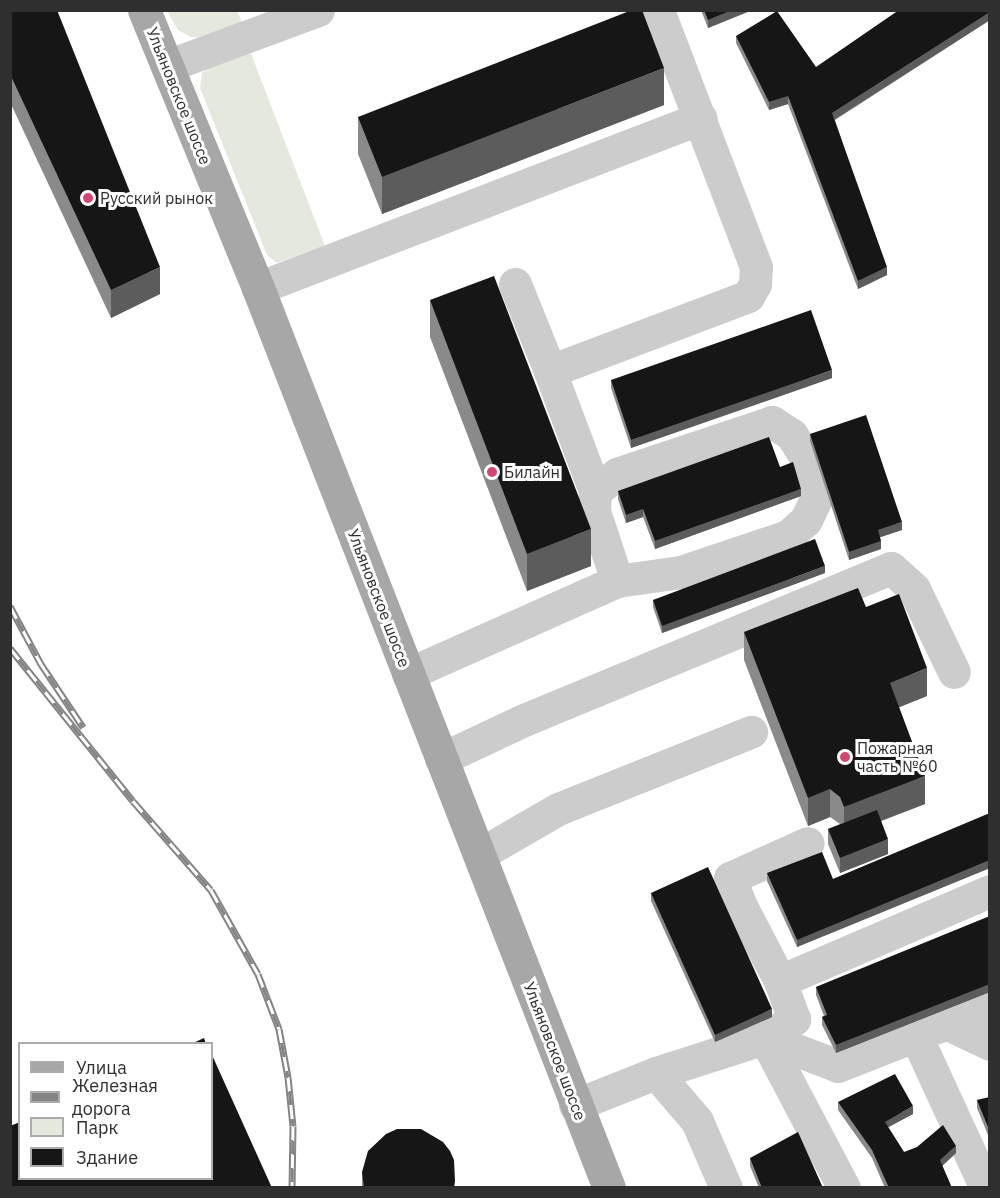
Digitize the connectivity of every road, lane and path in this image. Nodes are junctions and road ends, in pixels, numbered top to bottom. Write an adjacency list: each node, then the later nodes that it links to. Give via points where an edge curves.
1 (144, 10): 4 (main road, Ульяновское шоссе)
2 (318, 10): 4 (street)
3 (658, 10): 5 (street)
4 (167, 66): 7 (main road, Ульяновское шоссе)
5 (700, 118): 7 (street); 8 (street, via 756,267 755,284 748,296)
6 (515, 284): 8 (street)
7 (258, 288): 12 (main road, Ульяновское шоссе)
8 (550, 371): 9 (street)
9 (595, 491): 10 (street, via 594,511); 10 (street, via 617,474 772,422 792,435 807,461 818,494 806,520 788,536 681,572)
10 (617, 581): 12 (street)
11 (954, 672): 14 (street, via 914,590 891,568 524,720)
12 (408, 674): 14 (main road, Ульяновское шоссе)
13 (751, 732): 16 (street, via 558,809)
14 (441, 759): 16 (main road, Ульяновское шоссе)
15 (808, 843): 18 (street, via 730,878)
16 (480, 854): 25 (main road, Ульяновское шоссе)
17 (990, 891): 18 (street)
18 (780, 981): 22 (street, via 794,1019)
19 (990, 1006): 20 (street)
20 (946, 1023): 21 (street); 23 (street)
21 (916, 1036): 22 (street, via 838,1066); 29 (street)
22 (765, 1038): 24 (street); 28 (street)
23 (990, 1044)
24 (656, 1073): 25 (street); 27 (street, via 697,1121)
25 (575, 1105): 26 (main road, Ульяновское шоссе)
26 (609, 1188)
27 (726, 1188)
28 (844, 1188)
29 (986, 1188)

